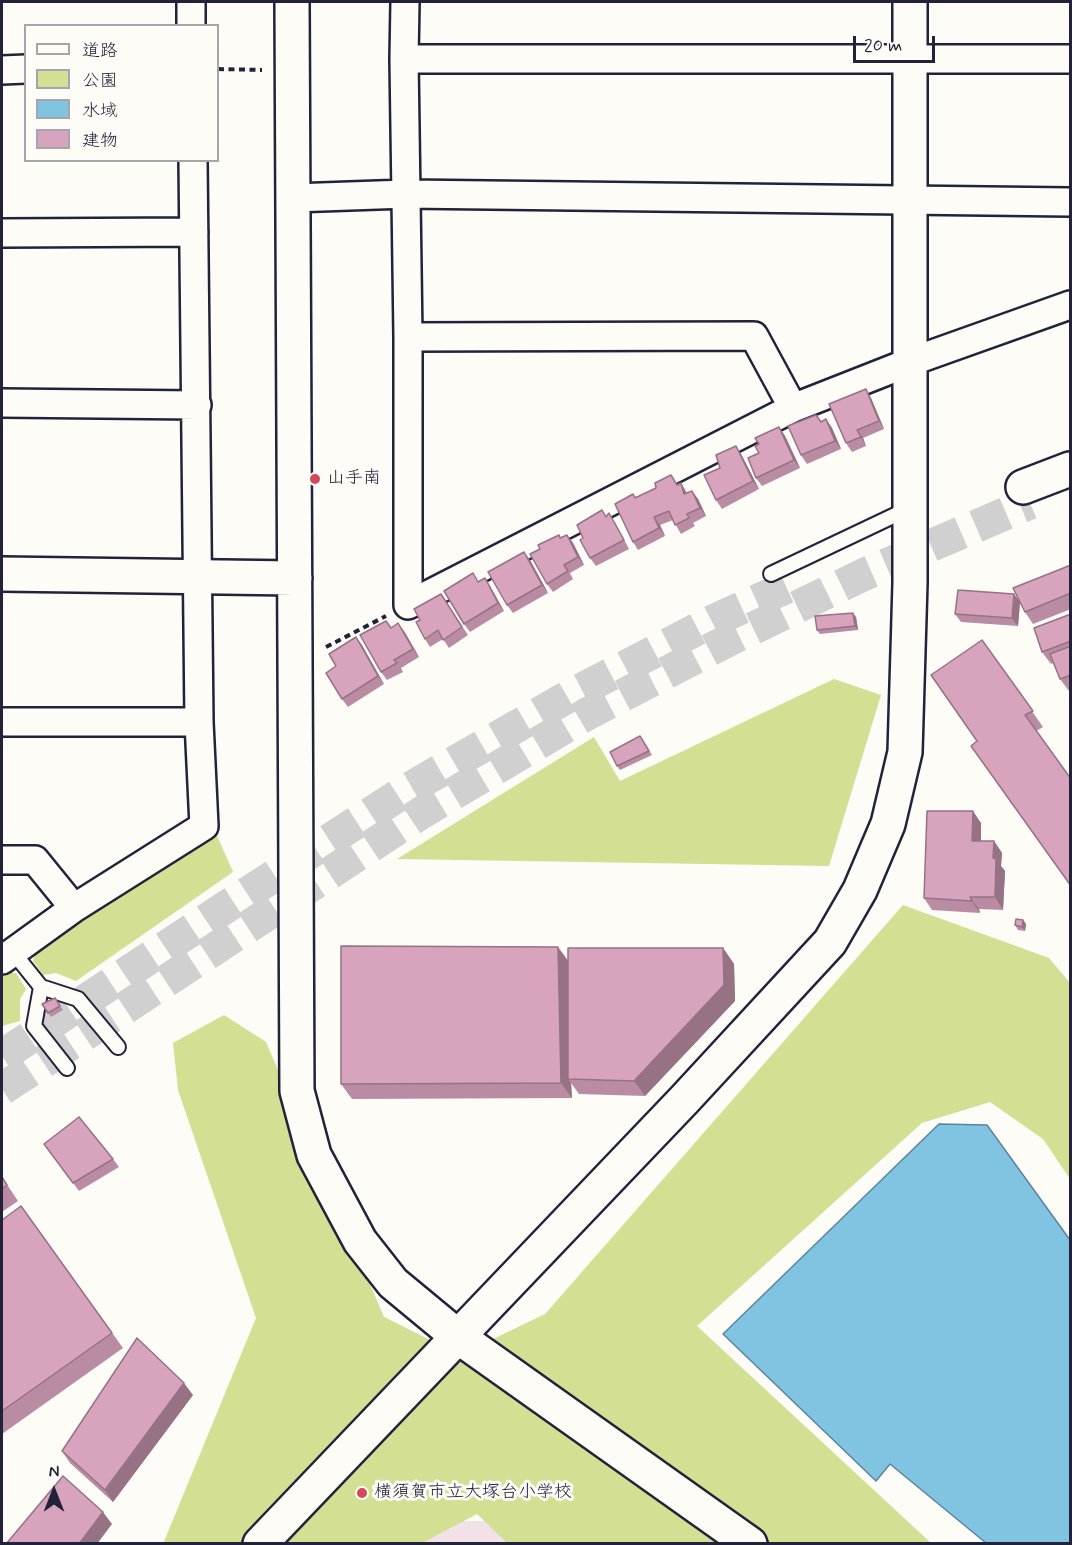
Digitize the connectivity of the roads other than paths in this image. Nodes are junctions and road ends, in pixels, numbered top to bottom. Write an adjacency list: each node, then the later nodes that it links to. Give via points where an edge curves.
1 (191, 2): 5 (street)
2 (292, 2): 13 (main road)
3 (405, 2): 8 (street)
4 (910, 2): 6 (main road)
5 (191, 24)
6 (910, 58): 7 (street); 8 (street); 14 (main road)
7 (1071, 58)
8 (404, 59): 12 (street)
9 (24, 69): 10 (street)
10 (2, 70)
11 (193, 162): 16 (street)
12 (406, 194): 13 (street); 14 (street); 19 (street)
13 (293, 198): 30 (main road)
14 (910, 200): 15 (street); 20 (main road)
15 (1071, 202)
16 (194, 232): 17 (street); 22 (street)
17 (2, 233)
18 (1071, 305): 20 (street)
19 (408, 337): 23 (street, via 754,336); 23 (street, via 408,605)
20 (910, 362): 23 (street); 26 (main road)
21 (2, 403): 22 (street)
22 (197, 405): 29 (street)
23 (793, 408)
24 (1071, 469): 25 (main road, via 1026,495)
25 (1071, 486)
26 (910, 508): 28 (lane); 39 (main road, via 905,752 888,824 860,890 830,942)
27 (2, 574): 29 (main road)
28 (771, 574)
29 (198, 577): 30 (main road); 32 (street)
30 (295, 578): 39 (main road, via 297,1091 314,1155 360,1241 393,1283)
31 (2, 722): 32 (street)
32 (198, 722): 34 (street, via 204,826)
33 (2, 860): 34 (street, via 35,860)
34 (74, 908): 35 (street)
35 (7, 956): 36 (lane)
36 (41, 987): 37 (lane, via 78,999); 38 (lane, via 34,1026)
37 (118, 1047)
38 (67, 1068)
39 (457, 1336): 40 (main road); 41 (main road)
40 (260, 1544)
41 (750, 1544)

